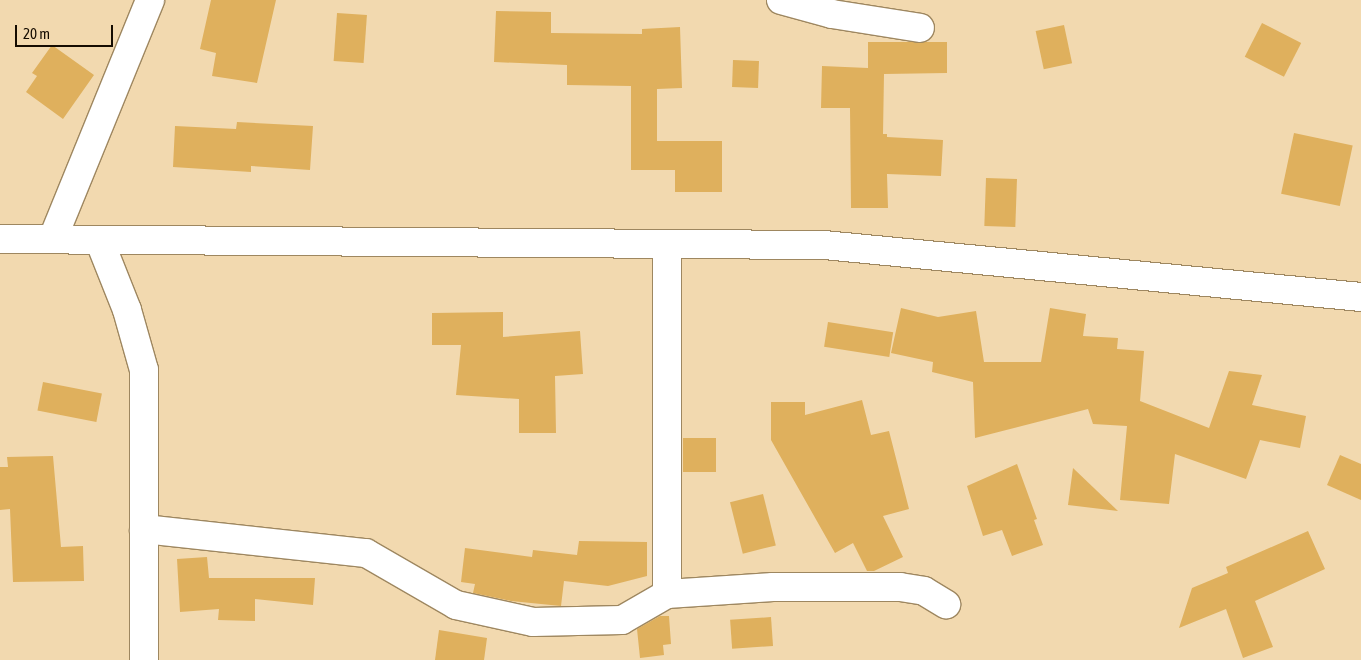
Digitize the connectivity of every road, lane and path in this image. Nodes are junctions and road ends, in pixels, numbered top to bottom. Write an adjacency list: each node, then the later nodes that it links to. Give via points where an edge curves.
1 (150, 0): 4 (street)
2 (782, 0): 3 (street, via 832,14)
3 (920, 28)
4 (53, 238): 5 (street); 6 (street)
5 (0, 239)
6 (100, 242): 7 (street); 9 (street, via 127,310 144,370)
7 (667, 244): 8 (street, via 824,245); 10 (street)
8 (1361, 297)
9 (144, 529): 10 (street, via 366,553 456,605 533,622 622,620); 12 (street)
10 (667, 594): 11 (street, via 774,587 900,587 924,591)
11 (946, 604)
12 (144, 660)

